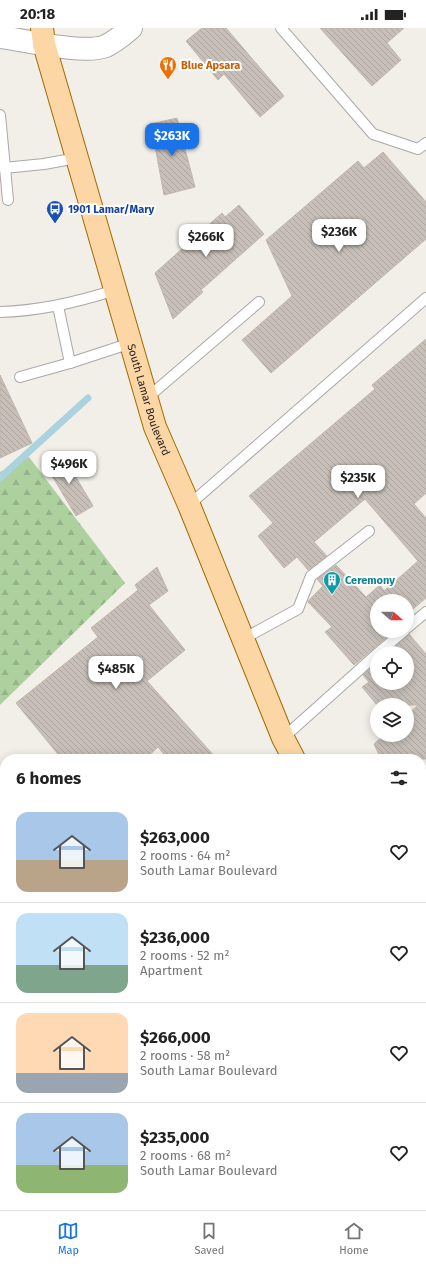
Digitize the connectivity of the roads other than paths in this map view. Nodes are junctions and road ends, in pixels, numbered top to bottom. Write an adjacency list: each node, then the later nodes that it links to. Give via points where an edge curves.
1 (131, 28): 3 (street, via 105,46 86,49)
2 (281, 28): 6 (lane, via 373,134 418,149)
3 (43, 36): 4 (street); 7 (main road, South Lamar Boulevard)
4 (0, 37)
5 (0, 115): 8 (lane)
6 (426, 143)
7 (77, 158): 8 (lane); 10 (main road, South Lamar Boulevard)
8 (4, 168): 9 (lane)
9 (8, 200)
10 (115, 290): 13 (lane); 15 (main road, South Lamar Boulevard)
11 (426, 298): 19 (lane)
12 (259, 302): 18 (lane)
13 (58, 306): 14 (lane); 16 (lane)
14 (0, 312)
15 (130, 344): 16 (lane); 18 (main road, South Lamar Boulevard)
16 (70, 363): 17 (lane)
17 (20, 377)
18 (147, 398): 19 (main road, South Lamar Boulevard, via 155,427)
19 (189, 505): 24 (main road, South Lamar Boulevard)
20 (369, 531): 24 (lane, via 311,576 298,609)
21 (426, 612): 22 (lane)
22 (414, 622)
23 (396, 638): 25 (lane)
24 (243, 639): 27 (main road, South Lamar Boulevard)
25 (386, 646)
26 (370, 660): 27 (lane)
27 (284, 738): 28 (main road, South Lamar Boulevard)
28 (292, 754)

